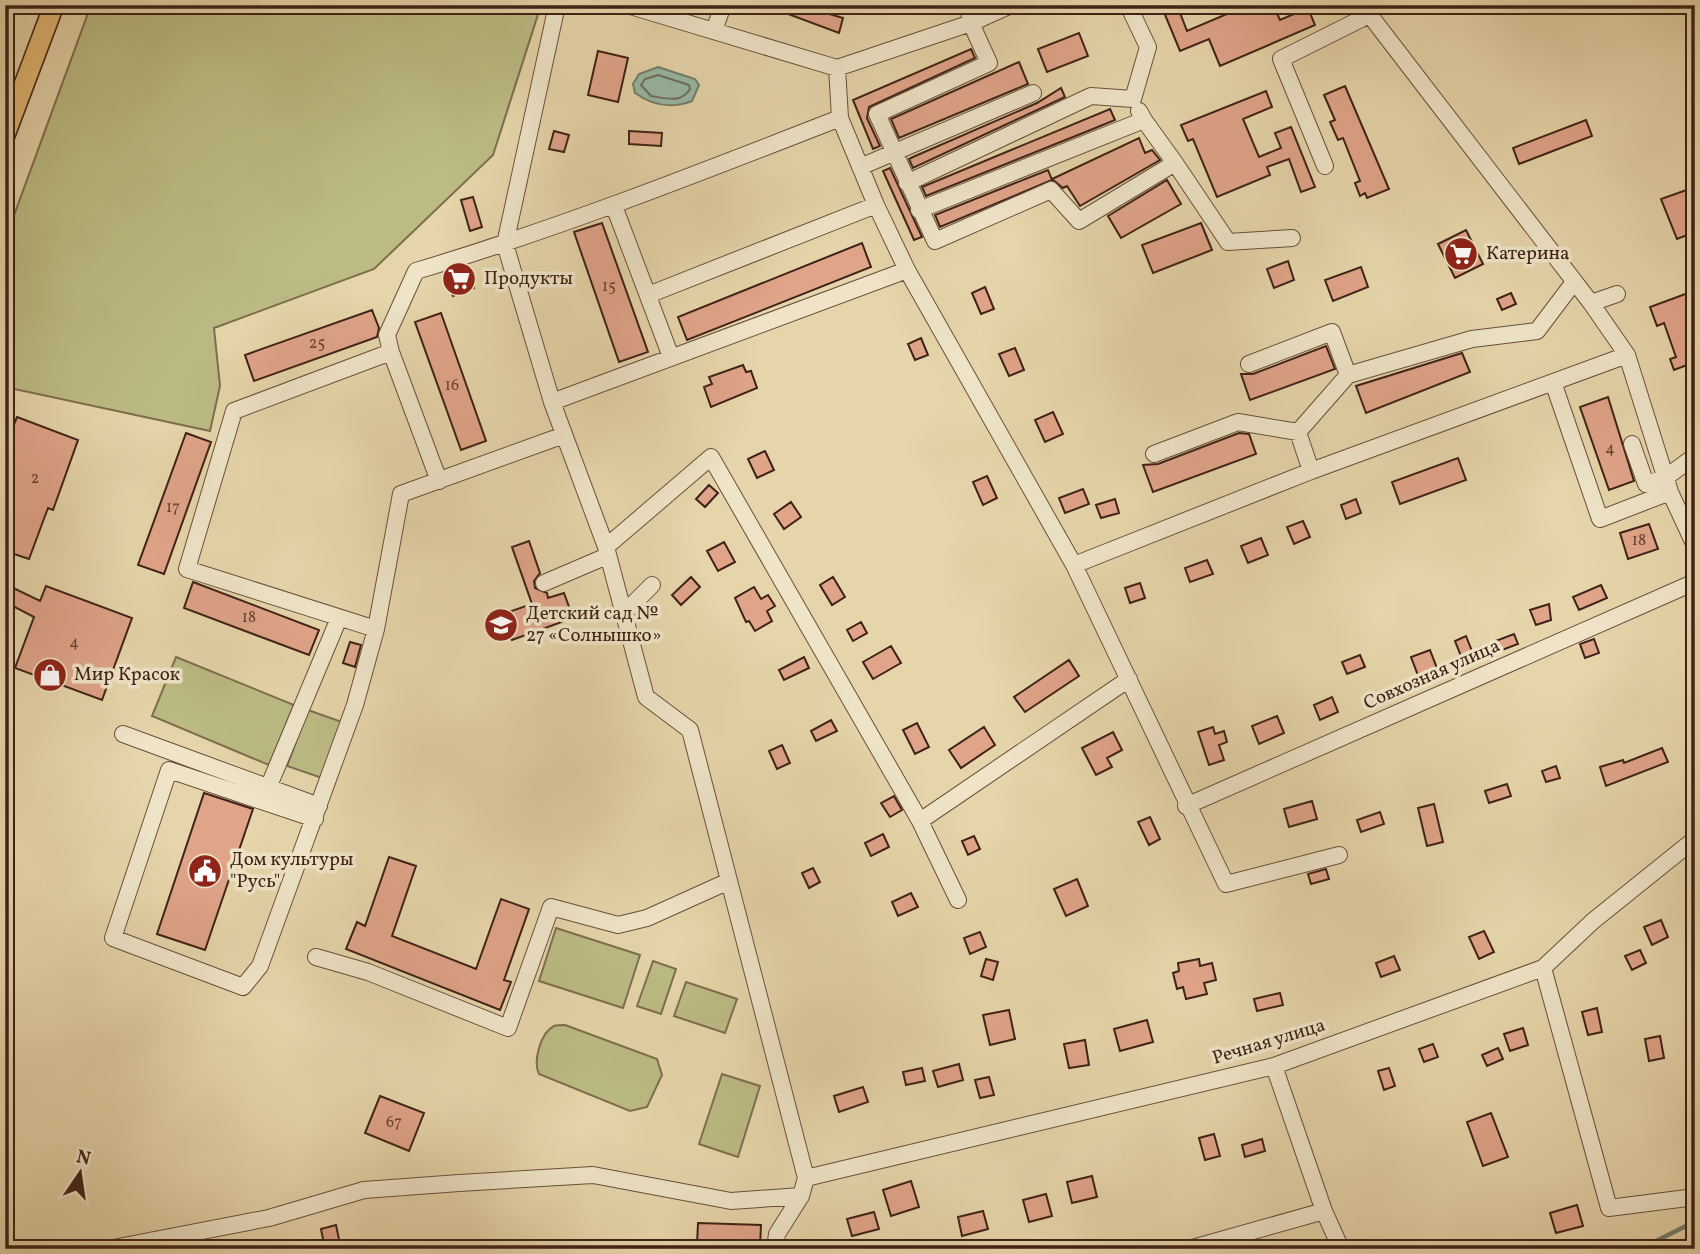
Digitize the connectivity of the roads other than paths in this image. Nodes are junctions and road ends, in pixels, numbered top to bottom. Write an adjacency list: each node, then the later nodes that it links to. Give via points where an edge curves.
1 (54, 5): 16 (main road)
2 (557, 5): 26 (street)
3 (627, 5): 10 (street)
4 (723, 5): 10 (street)
5 (968, 5): 9 (street)
6 (1011, 5): 9 (street)
7 (1128, 5): 13 (street, via 1148,47)
8 (1366, 10): 19 (street, via 1281,59); 28 (street)
9 (971, 23): 11 (street); 17 (street, via 989,63 877,114)
10 (714, 31): 11 (street)
11 (838, 68): 14 (street)
12 (1033, 93): 17 (street)
13 (1133, 99): 15 (street); 21 (street, via 1091,96)
14 (840, 118): 20 (street); 23 (street)
15 (1144, 120): 18 (street); 24 (street)
16 (5, 135)
17 (893, 153): 20 (street); 21 (street)
18 (1175, 163): 24 (street, via 1079,221 1051,190 935,241); 25 (street, via 1228,242)
19 (1325, 166)
20 (860, 167): 22 (street)
21 (907, 183): 24 (street)
22 (876, 205): 27 (street); 30 (street)
23 (614, 206): 26 (street); 30 (street)
24 (919, 210)
25 (1292, 238)
26 (505, 244): 32 (street, via 416,271 387,335); 38 (street)
27 (907, 270): 34 (street); 49 (street)
28 (1574, 282): 31 (street); 36 (street, via 1537,331 1472,339)
29 (1617, 294): 31 (street)
30 (648, 295): 34 (street)
31 (1591, 303): 33 (street)
32 (391, 352): 45 (street); 54 (street, via 234,411 187,569)
33 (1627, 355): 37 (street); 46 (street)
34 (671, 357): 38 (street)
35 (1249, 364): 36 (street, via 1332,332)
36 (1348, 375): 39 (street)
37 (1553, 382): 44 (street); 46 (street, via 1600,519)
38 (552, 402): 40 (street)
39 (1298, 432): 42 (street, via 1238,422); 44 (street)
40 (564, 435): 45 (street); 48 (street)
41 (1632, 444): 46 (street, via 1646,484)
42 (1154, 454)
43 (1695, 456): 46 (street)
44 (1311, 471): 49 (street)
45 (439, 481): 55 (street, via 401,494)
46 (1668, 485): 47 (street)
47 (1695, 545)
48 (606, 551): 51 (street); 53 (street); 61 (street, via 711,457)
49 (1074, 565): 56 (street)
50 (1695, 582): 59 (street, Совхозная улица)
51 (544, 583)
52 (652, 585): 53 (street)
53 (622, 615): 64 (street, via 646,697 690,730)
54 (339, 618): 55 (street); 58 (street)
55 (376, 629): 60 (street)
56 (1129, 679): 59 (street); 61 (street)
57 (123, 734): 58 (street)
58 (268, 788): 60 (street)
59 (1186, 806): 63 (street, via 1226,884)
60 (317, 813): 60 (street, via 260,966 243,986 113,938 169,770)
61 (920, 821): 65 (street)
62 (1695, 839): 67 (street, Речная улица)
63 (1339, 856)
64 (729, 881): 66 (street, via 647,918 618,925 551,907 508,1028 368,972); 69 (street)
65 (958, 900)
66 (316, 957)
67 (1543, 968): 68 (street, Речная улица); 71 (street, via 1609,1208)
68 (1274, 1066): 69 (street, Речная улица); 72 (street)
69 (806, 1178): 70 (street)
70 (801, 1196): 73 (street, via 731,1201 593,1175 459,1183 363,1191 269,1218); 74 (street, via 777,1234)
71 (1695, 1197)
72 (1324, 1211): 75 (street); 76 (street)
73 (108, 1249)
74 (775, 1249)
75 (1189, 1249)
76 (1341, 1249)

